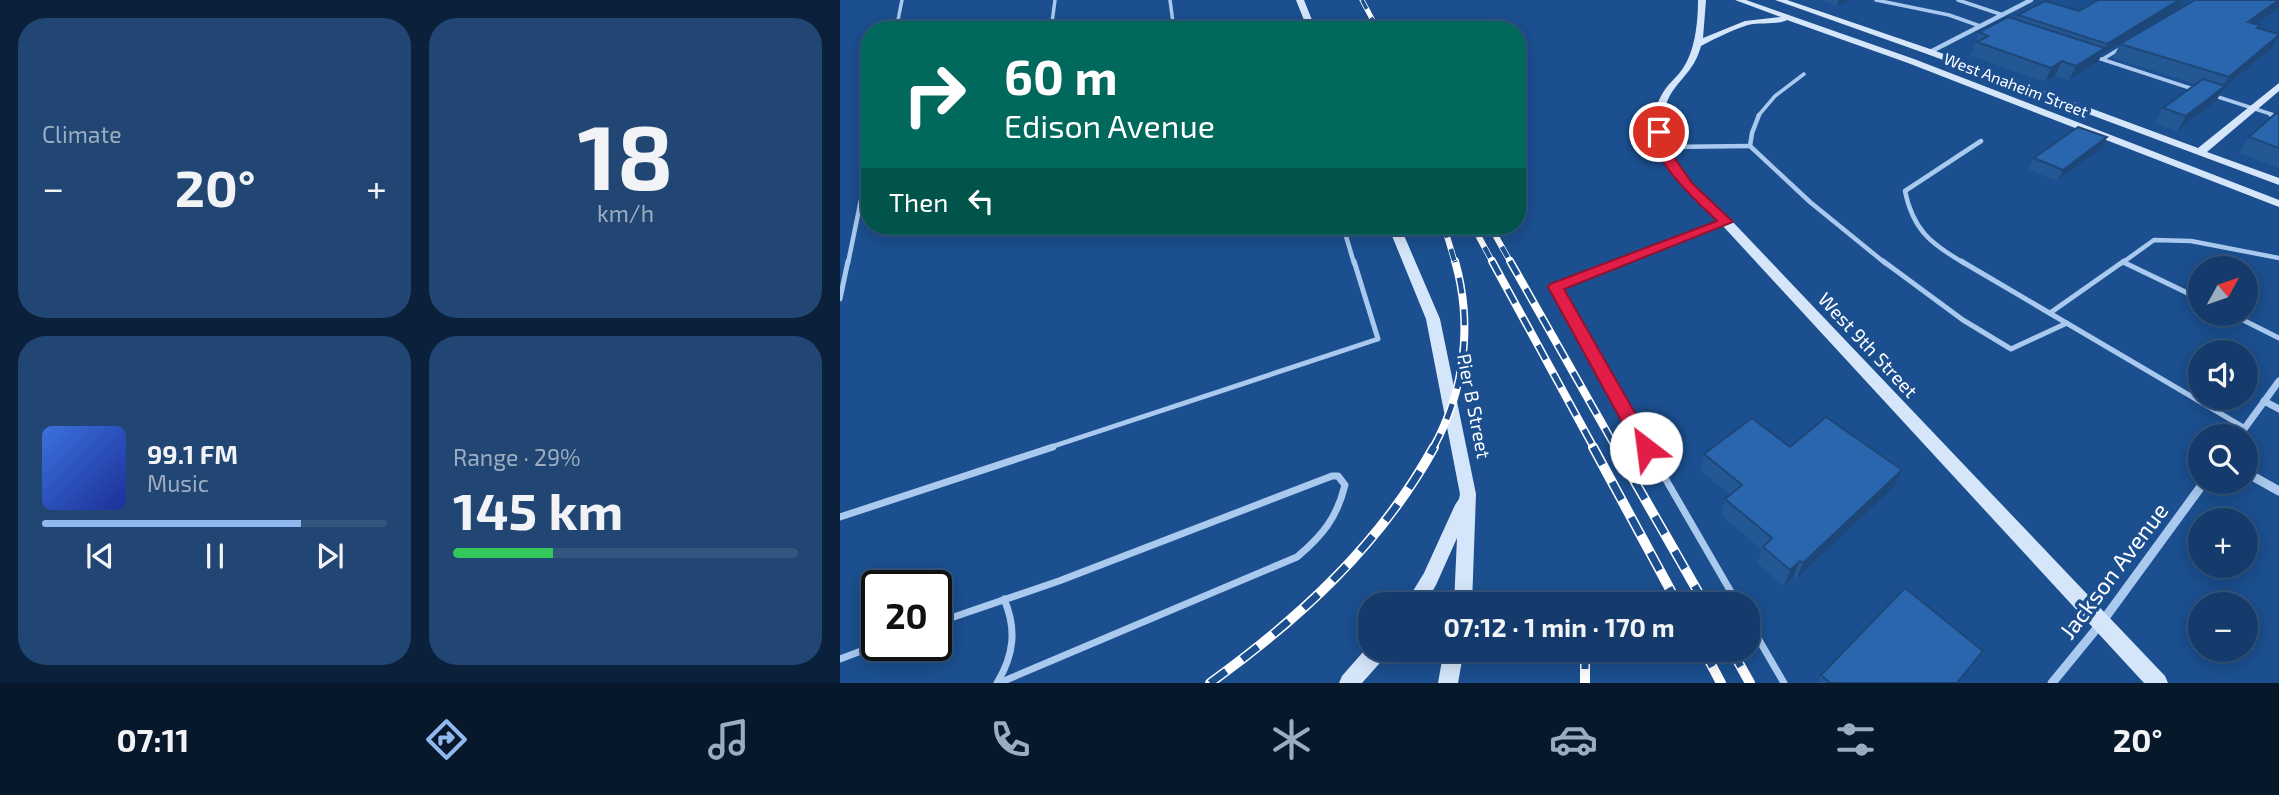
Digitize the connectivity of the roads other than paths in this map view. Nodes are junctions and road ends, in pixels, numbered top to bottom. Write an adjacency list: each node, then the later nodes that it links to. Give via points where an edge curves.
1 (902, 0): 12 (lane)
2 (1055, 0): 13 (lane)
3 (1170, 0): 14 (lane)
4 (1300, 0): 15 (main road)
5 (1702, 0): 21 (main road, via 1703,21)
6 (1739, 0): 16 (main road, West Anaheim Street)
7 (1779, 0): 22 (main road, West Anaheim Street)
8 (1876, 0): 18 (lane)
9 (1958, 0): 11 (lane)
10 (2031, 0): 11 (street)
11 (2003, 15): 17 (street)
12 (898, 21)
13 (1052, 21)
14 (1173, 21)
15 (1308, 21)
16 (1802, 22): 21 (main road, via 1768,19 1742,24); 35 (main road, West Anaheim Street)
17 (1989, 22): 18 (street); 19 (lane)
18 (1980, 26): 22 (street)
19 (2002, 26)
20 (2127, 44): 24 (lane)
21 (1695, 46): 31 (main road, via 1688,67 1666,94 1657,118)
22 (1930, 52): 32 (main road, West Anaheim Street)
23 (2090, 55): 24 (lane)
24 (2103, 59): 27 (lane)
25 (1804, 74): 30 (lane, via 1772,97 1750,128)
26 (2279, 86): 27 (main road)
27 (2253, 108): 28 (lane); 32 (main road)
28 (2279, 117)
29 (1981, 141): 44 (lane, via 1905,191 1909,210 1932,244)
30 (1749, 146): 31 (lane); 45 (lane, via 1849,236 1984,336 2011,349)
31 (1661, 147): 36 (main road, West 9th Street, via 1687,186)
32 (2200, 152): 33 (main road, West Anaheim Street)
33 (2279, 182)
34 (861, 195): 41 (lane)
35 (2279, 204)
36 (1726, 222): 60 (lane, via 1555,287); 63 (main road, West 9th Street)
37 (1346, 235): 57 (lane, via 1378,339)
38 (1398, 235): 55 (main road, Pier B Street, via 1433,319)
39 (2279, 258): 40 (lane, via 2191,241 2154,240)
40 (2123, 262): 42 (lane); 44 (lane)
41 (843, 273): 43 (lane)
42 (2188, 293)
43 (840, 299)
44 (2050, 313): 45 (lane)
45 (2067, 323): 51 (lane)
46 (2255, 326): 47 (lane)
47 (2279, 338)
48 (2279, 381): 49 (street)
49 (2264, 401): 50 (street); 52 (street)
50 (2279, 409)
51 (2238, 424)
52 (2248, 424)
53 (2258, 479): 54 (street)
54 (2279, 491)
55 (1468, 494): 58 (main road); 59 (main road, Pier B Street)
56 (2196, 494): 63 (street, Jackson Avenue)
57 (840, 517)
58 (1422, 592)
59 (1464, 592)
60 (1731, 592)
61 (1004, 598): 62 (lane); 69 (lane, via 1013,617 1014,634 1012,654); 69 (lane, via 1332,476 1345,485 1328,531 1297,557)
62 (952, 616)
63 (2102, 622): 73 (street, Jackson Avenue); 74 (main road, West 9th Street)
64 (1760, 642): 72 (lane)
65 (861, 651): 66 (lane)
66 (840, 659)
67 (1368, 662): 70 (main road)
68 (1452, 662): 71 (main road)
69 (998, 683)
70 (1349, 683)
71 (1448, 683)
72 (1784, 683)
73 (2052, 683)
74 (2158, 683)

